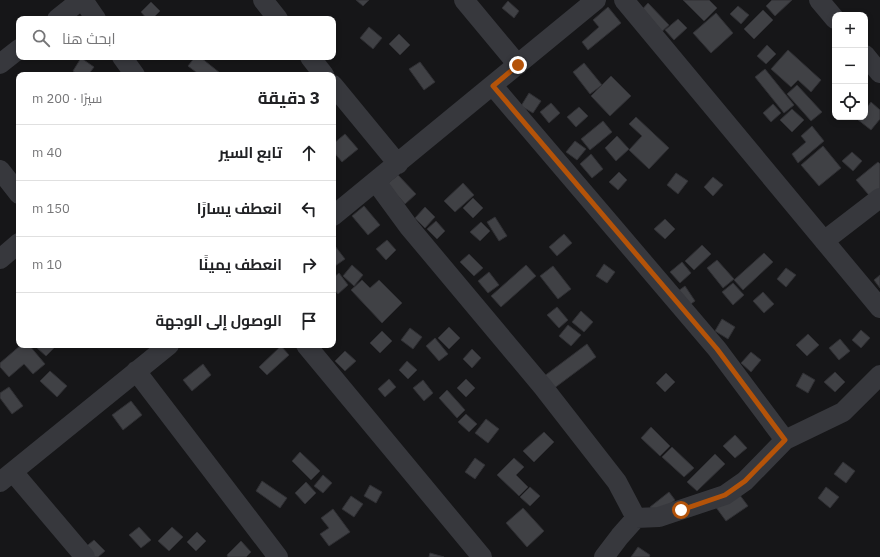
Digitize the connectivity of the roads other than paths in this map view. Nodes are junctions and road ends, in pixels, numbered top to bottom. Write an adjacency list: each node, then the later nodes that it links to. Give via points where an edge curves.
1 (82, 0): 8 (street); 9 (street)
2 (263, 0): 10 (street)
3 (464, 0): 16 (street)
4 (596, 0): 16 (street)
5 (624, 0): 28 (street)
6 (819, 0): 7 (street)
7 (832, 15)
8 (61, 16)
9 (94, 16)
10 (276, 16)
11 (16, 51): 15 (street)
12 (868, 59): 19 (street)
13 (124, 60): 17 (street)
14 (312, 60): 18 (street)
15 (0, 64)
16 (518, 65): 20 (street)
17 (133, 72)
18 (322, 72)
19 (880, 73)
20 (493, 86): 22 (street); 37 (street, via 717,349)
21 (336, 89): 22 (street)
22 (398, 164): 24 (street)
23 (0, 170): 25 (street)
24 (376, 182): 27 (street); 39 (street, via 409,227 543,387 612,476)
25 (16, 190)
26 (880, 198): 28 (street)
27 (336, 214)
28 (824, 241): 31 (street)
29 (16, 246): 30 (street)
30 (0, 259)
31 (880, 308)
32 (159, 348): 34 (street)
33 (308, 348): 42 (street)
34 (146, 352): 35 (street)
35 (136, 371): 38 (street); 41 (street)
36 (880, 375): 37 (street, via 843,412)
37 (785, 440): 39 (street, via 745,481 725,495 659,517)
38 (6, 477): 40 (street)
39 (636, 518): 43 (street)
40 (85, 557)
41 (278, 557)
42 (482, 557)
43 (604, 557)

